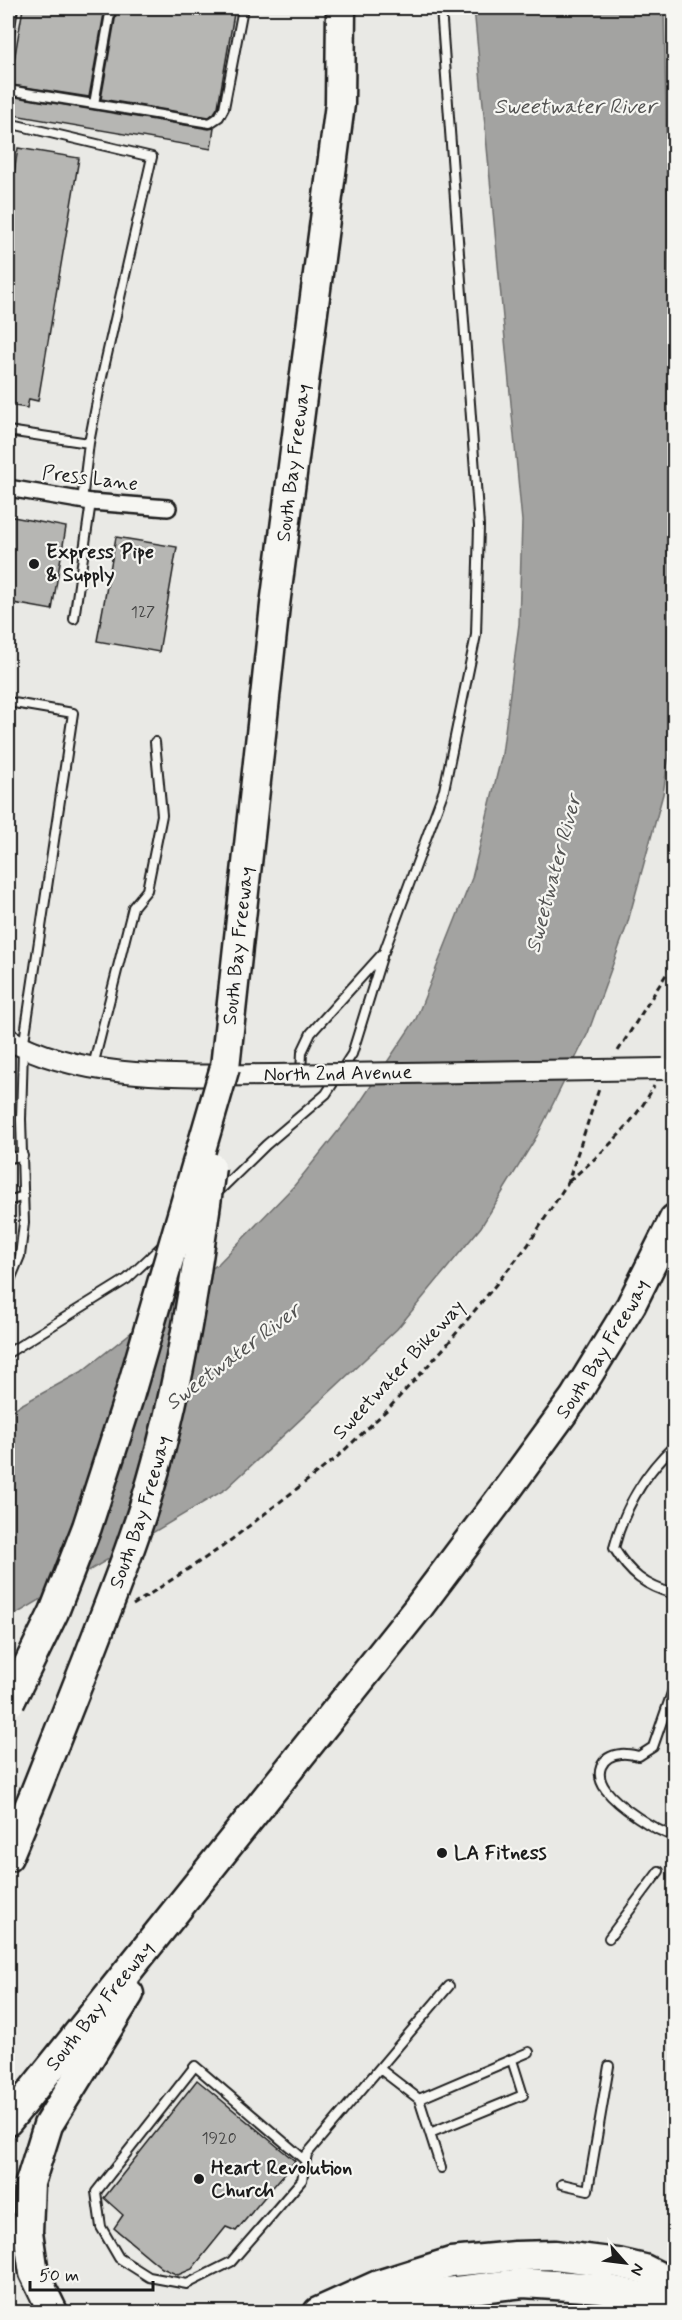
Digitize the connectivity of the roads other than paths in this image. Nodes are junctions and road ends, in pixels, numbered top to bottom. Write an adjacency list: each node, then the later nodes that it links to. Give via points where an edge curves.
1 (13, 8): 6 (lane)
2 (111, 8): 8 (lane)
3 (243, 8): 8 (lane, via 224,108 210,123)
4 (341, 8): 21 (highway, South Bay Freeway, via 340,104 275,605)
5 (441, 8): 18 (lane, via 478,525 476,635 444,790)
6 (8, 42)
7 (8, 90): 8 (lane)
8 (94, 104)
9 (8, 123): 11 (lane, via 153,157)
10 (8, 431): 11 (lane)
11 (89, 443): 13 (lane)
12 (8, 488): 13 (street, Press Lane)
13 (87, 501): 14 (street, Press Lane); 15 (lane)
14 (168, 508)
15 (74, 619)
16 (8, 702): 19 (lane, via 73,713)
17 (155, 742): 20 (lane, via 162,814 147,890 132,907)
18 (384, 952): 23 (lane, via 311,1033 302,1052); 30 (lane, via 352,1054 326,1094 266,1145 127,1279)
19 (15, 1044): 20 (street, North 2nd Avenue, via 56,1060); 24 (lane)
20 (92, 1067): 23 (street, North 2nd Avenue, bridge, via 160,1075)
21 (225, 1067): 34 (highway, bridge, via 87,1527 54,1612); 36 (highway, South Bay Freeway, bridge, via 202,1235 178,1368 152,1480 116,1587)
22 (669, 1069): 23 (street, North 2nd Avenue, bridge)
23 (301, 1074)
24 (23, 1156): 25 (lane); 26 (lane)
25 (8, 1158)
26 (24, 1196): 27 (lane); 29 (lane, via 20,1256)
27 (8, 1201)
28 (675, 1219): 38 (highway, South Bay Freeway, via 631,1305 574,1398 418,1608)
29 (8, 1285)
30 (8, 1353)
31 (675, 1446): 32 (lane, via 661,1458 636,1493 614,1548 624,1564 652,1588)
32 (675, 1594)
33 (675, 1687): 35 (lane, via 653,1747 639,1756 621,1754 604,1760 599,1776 619,1802)
34 (9, 1705)
35 (675, 1836)
36 (8, 1857)
37 (659, 1871): 39 (lane)
38 (195, 1888): 46 (highway, South Bay Freeway); 54 (highway, via 48,2125 30,2183 28,2232 34,2273)
39 (609, 1938)
40 (449, 1986): 44 (lane)
41 (529, 2052): 42 (lane)
42 (512, 2060): 45 (lane); 47 (lane, via 523,2095)
43 (609, 2066): 50 (lane, via 588,2190)
44 (380, 2069): 45 (lane); 48 (lane, via 307,2154)
45 (419, 2099): 47 (lane)
46 (8, 2121)
47 (430, 2133): 49 (lane)
48 (306, 2161): 48 (lane, via 302,2180 231,2262 187,2284 149,2277 120,2258 101,2227 96,2192 195,2066)
49 (441, 2168)
50 (562, 2184)
51 (675, 2284): 55 (highway, via 644,2268 555,2255 515,2256 451,2262 378,2285)
52 (675, 2293): 53 (highway)
53 (620, 2302): 56 (highway, via 601,2288 523,2283 430,2294)
54 (53, 2313)
55 (318, 2313)
56 (365, 2313)

